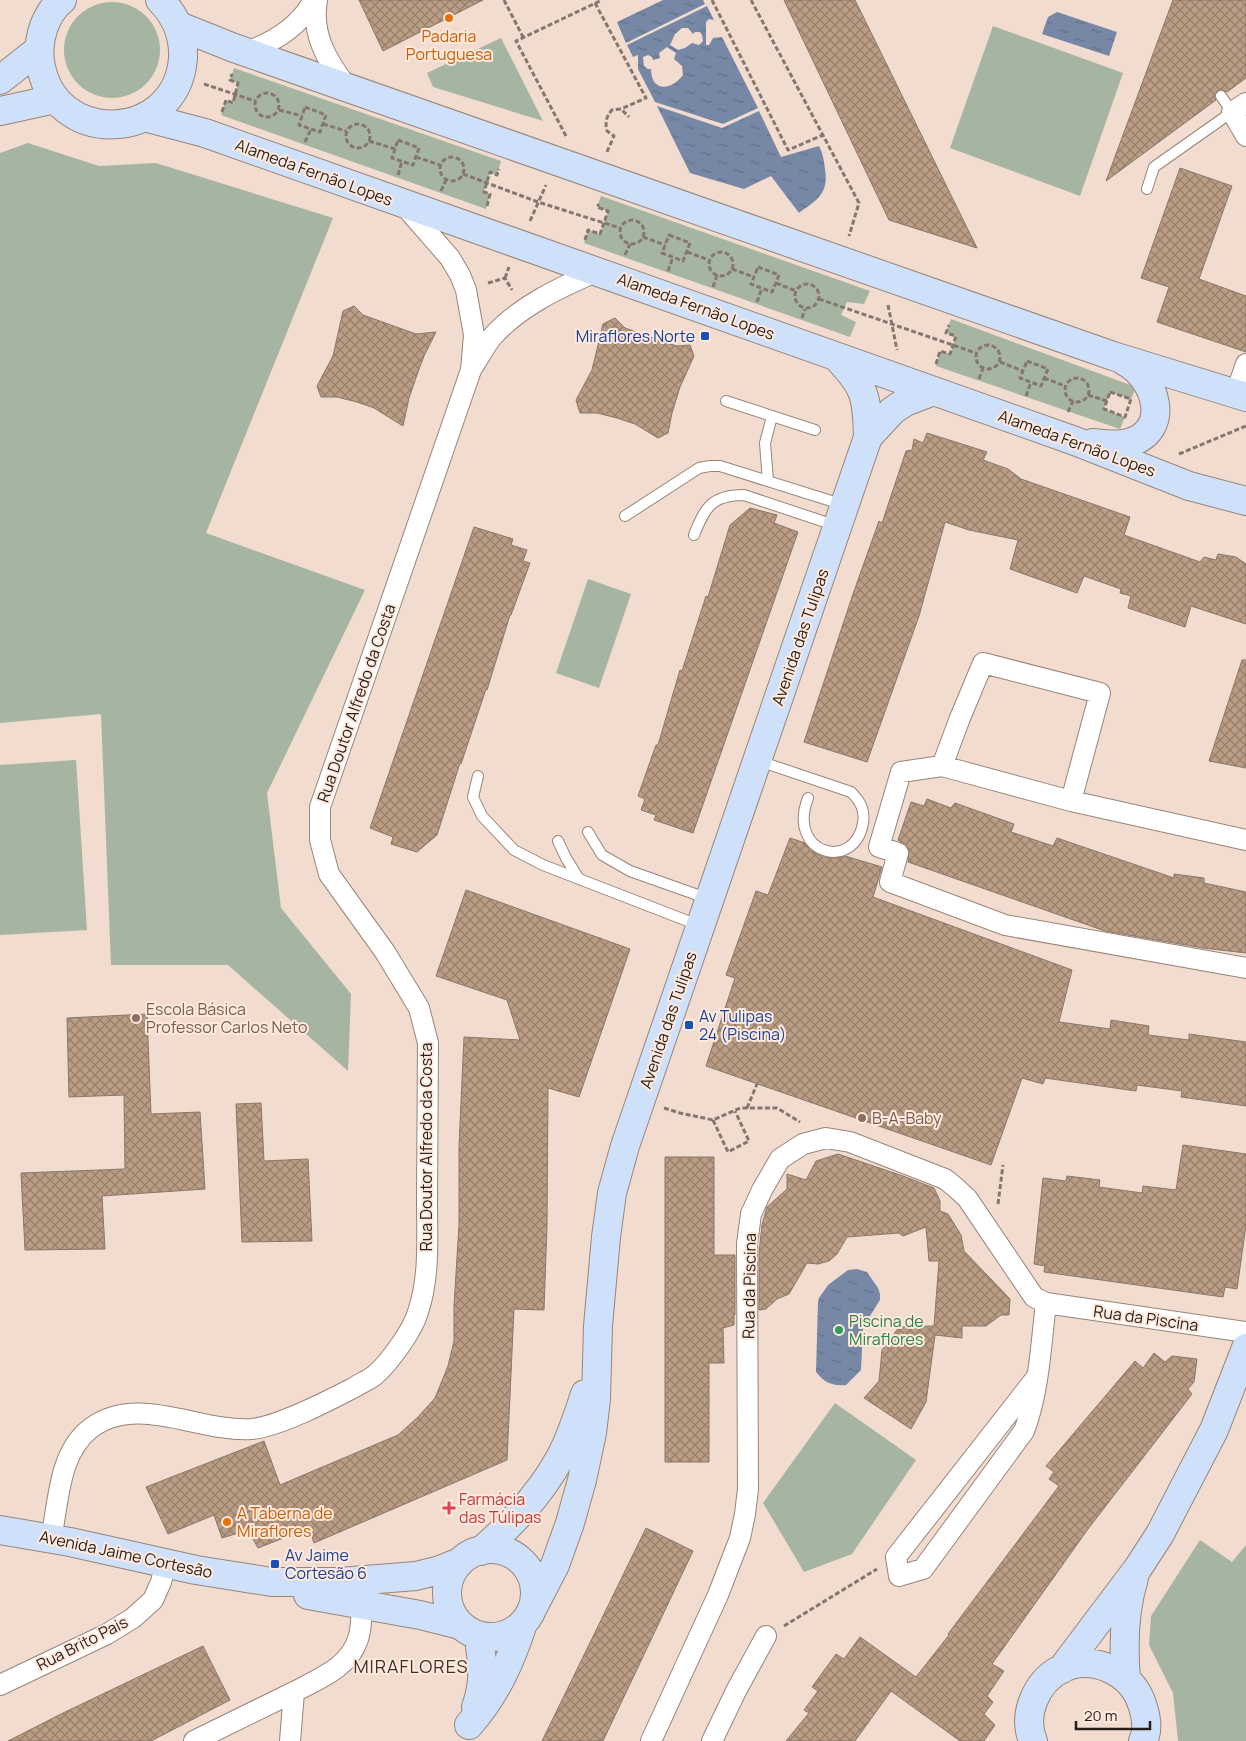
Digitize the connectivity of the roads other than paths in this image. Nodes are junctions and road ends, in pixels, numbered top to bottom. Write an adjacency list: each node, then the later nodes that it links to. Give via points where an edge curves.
1 (62, 0): 5 (street, via 44,25)
2 (160, 0): 4 (street)
3 (315, 0): 6 (street, via 299,22); 8 (street, via 315,26 320,43)
4 (179, 26): 6 (street); 12 (street, via 182,68 165,100)
5 (38, 50): 7 (street); 9 (street, via 42,76)
6 (240, 60): 8 (street)
7 (0, 80)
8 (347, 87): 17 (street)
9 (55, 99): 11 (street); 12 (street, via 69,112 87,121 106,125 125,124)
10 (1233, 104): 13 (street); 14 (lane, via 1154,167)
11 (0, 111)
12 (144, 117): 15 (street, Alameda Fernão Lopes)
13 (1246, 136)
14 (1147, 189)
15 (399, 190): 16 (street, Alameda Fernão Lopes); 20 (street, Rua Doutor Alfredo da Costa, via 450,258 466,290 474,335)
16 (598, 271): 18 (street, Alameda Fernão Lopes); 20 (street, via 564,286 524,310 493,336)
17 (1114, 356): 22 (street); 25 (street, via 1132,364 1145,379 1156,405 1156,418 1151,429 1127,444 1108,445)
18 (837, 357): 21 (street, Alameda Fernão Lopes); 27 (street, Avenida das Tulipas, via 862,390)
19 (1246, 364): 22 (street)
20 (471, 370): 51 (street, Rua Doutor Alfredo da Costa, via 320,807 320,840 329,874 385,952 419,1008 428,1043 426,1275 418,1313 396,1351 374,1376 278,1422 252,1429 137,1413 103,1420 77,1443 67,1460)
21 (935, 379): 25 (street, Alameda Fernão Lopes); 27 (street, Avenida das Tulipas, via 892,410)
22 (1241, 395)
23 (726, 401): 24 (lane)
24 (772, 416): 26 (lane); 28 (lane, via 765,443)
25 (1076, 428): 29 (street, Alameda Fernão Lopes, via 1158,474)
26 (815, 430)
27 (868, 437): 31 (street, Avenida das Tulipas)
28 (768, 481): 30 (lane, via 720,466 699,468); 31 (lane)
29 (1246, 501)
30 (625, 516)
31 (841, 516): 32 (lane, via 744,495 729,495 716,500 704,512); 33 (street, Avenida das Tulipas)
32 (694, 535)
33 (757, 761): 36 (lane, via 851,792 859,800 864,813 862,829 854,844 840,851 827,851 808,839 804,809); 42 (street, Avenida das Tulipas)
34 (942, 766): 37 (street); 37 (street, via 983,663 1100,693); 44 (street, via 901,772 879,847 898,853 890,882 1005,925)
35 (478, 776): 41 (lane, via 473,797 482,816 514,850)
36 (808, 798)
37 (1071, 801): 39 (street)
38 (588, 832): 42 (lane, via 602,855 630,871)
39 (1246, 840)
40 (558, 841): 41 (lane)
41 (579, 879): 43 (lane)
42 (709, 899): 43 (street, Avenida das Tulipas)
43 (700, 926): 46 (street, Avenida das Tulipas, via 624,1146 612,1193)
44 (1246, 968)
45 (1046, 1303): 47 (street, Rua da Piscina); 49 (street); 69 (street, Rua da Piscina, via 1034,1296 967,1198 945,1179 850,1142 826,1138 803,1144 780,1159 751,1214 747,1244 746,1514 718,1595)
46 (598, 1326): 52 (street, via 585,1393 561,1457 509,1526); 57 (street, Avenida das Tulipas, via 596,1399 582,1480 555,1565)
47 (1246, 1332)
48 (1246, 1348): 54 (street, via 1214,1430 1160,1534)
49 (1036, 1378): 49 (street, via 1031,1414 1024,1431 923,1569 899,1576 896,1557)
50 (0, 1530): 51 (street, Avenida Jaime Cortesão)
51 (51, 1538): 53 (street, Avenida Jaime Cortesão)
52 (471, 1556): 55 (street, Avenida Jaime Cortesão, via 440,1570 378,1580 272,1582); 57 (street, via 495,1549 521,1561 530,1573 534,1587 534,1601); 58 (street, via 452,1573 447,1586 452,1614)
53 (166, 1563): 55 (street, Avenida Jaime Cortesão); 62 (street, Rua Brito Pais, via 153,1600 133,1618 107,1634)
54 (1138, 1568): 60 (street); 61 (street, via 1127,1608 1123,1649)
55 (251, 1579): 56 (street, Avenida Jaime Cortesão, via 304,1594)
56 (362, 1604): 58 (street, Avenida Jaime Cortesão, via 420,1615); 63 (street, via 359,1638 351,1656 330,1673)
57 (526, 1619): 58 (street, via 514,1631 503,1636 490,1637); 65 (street, Avenida das Tulipas, via 493,1694)
58 (469, 1630): 65 (street, Avenida das Tulipas, via 483,1675 481,1693)
59 (766, 1636): 70 (street)
60 (1062, 1669): 61 (street, via 1081,1664 1101,1665); 64 (street, via 1048,1679 1034,1697)
61 (1126, 1678): 66 (street, via 1138,1693 1146,1717)
62 (0, 1685)
63 (294, 1692): 67 (street); 68 (street)
64 (1030, 1711): 71 (street); 72 (street)
65 (466, 1733)
66 (1145, 1739)
67 (194, 1741)
68 (290, 1741)
69 (651, 1741)
70 (712, 1741)
71 (1016, 1741)
72 (1032, 1741)

